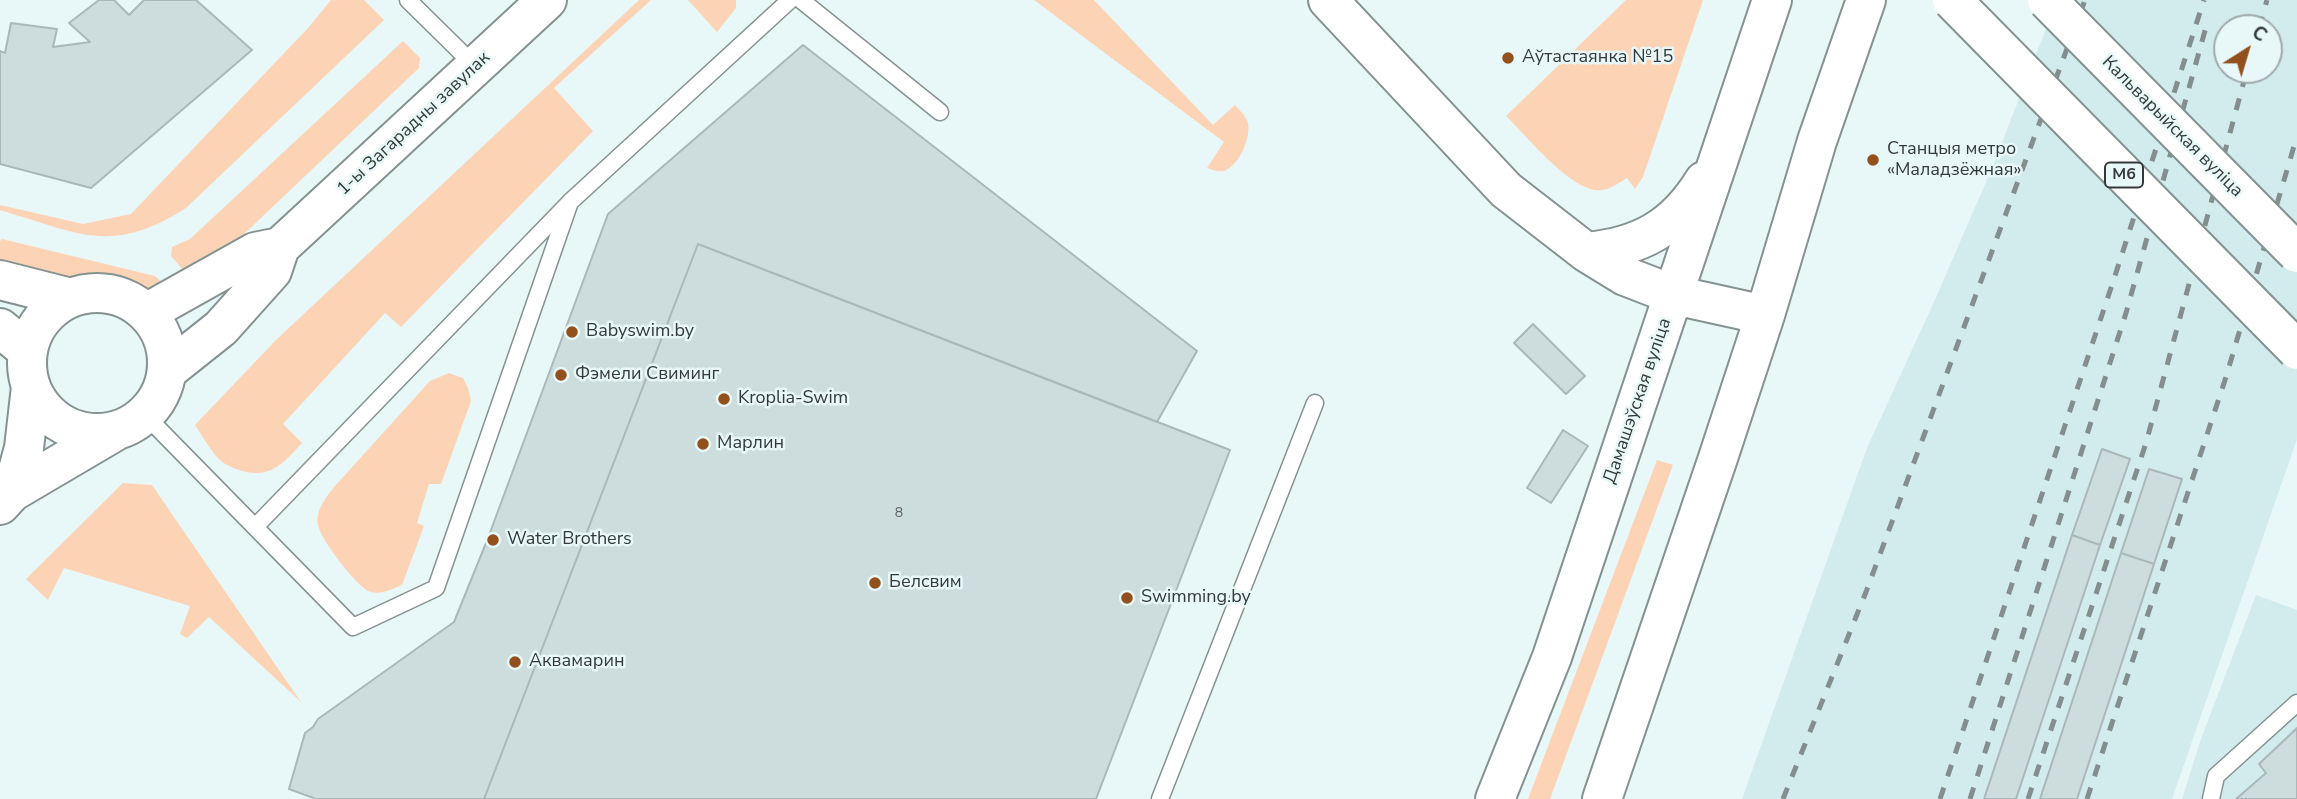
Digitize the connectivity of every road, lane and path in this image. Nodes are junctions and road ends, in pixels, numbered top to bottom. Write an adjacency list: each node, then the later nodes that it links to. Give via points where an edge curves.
1 (408, 0): 10 (lane)
2 (547, 0): 10 (main road, 1-ы Загарадны завулак)
3 (790, 0): 13 (lane)
4 (801, 0): 11 (lane)
5 (1328, 0): 15 (main road, via 1506,190)
6 (1772, 0): 12 (main road, Дамашэўская вуліца)
7 (1866, 0): 21 (main road, via 1817,141)
8 (1952, 0): 22 (main road, М6, bridge)
9 (2047, 0): 16 (main road, Кальварыйская вуліца, bridge)
10 (475, 67): 14 (main road, 1-ы Загарадны завулак)
11 (940, 112)
12 (1720, 156): 15 (main road, via 1697,193 1660,230 1622,247); 18 (main road, Дамашэўская вуліца)
13 (570, 202): 28 (lane); 28 (lane, via 436,588 353,627)
14 (280, 247): 20 (main road, 1-ы Загарадны завулак, via 255,253); 24 (main road, 1-ы Загарадны завулак, via 272,271 221,328)
15 (1586, 253): 18 (main road, via 1625,276)
16 (2297, 253)
17 (0, 280): 19 (main road)
18 (1674, 295): 21 (main road); 31 (main road, Дамашэўская вуліца, via 1552,657)
19 (71, 298): 20 (main road, via 119,296); 23 (main road, via 43,319)
20 (146, 313): 24 (main road, via 163,340)
21 (1765, 315): 32 (main road)
22 (2297, 351)
23 (20, 355): 26 (main road, via 38,402 63,425 96,434); 27 (main road, via 24,448)
24 (167, 371): 26 (main road, via 156,402)
25 (1315, 403): 30 (lane)
26 (129, 424): 27 (main road); 28 (lane)
27 (6, 498)
28 (255, 527)
29 (2297, 703): 33 (lane, via 2216,776)
30 (1160, 799)
31 (1495, 799)
32 (1602, 799)
33 (2211, 799)

